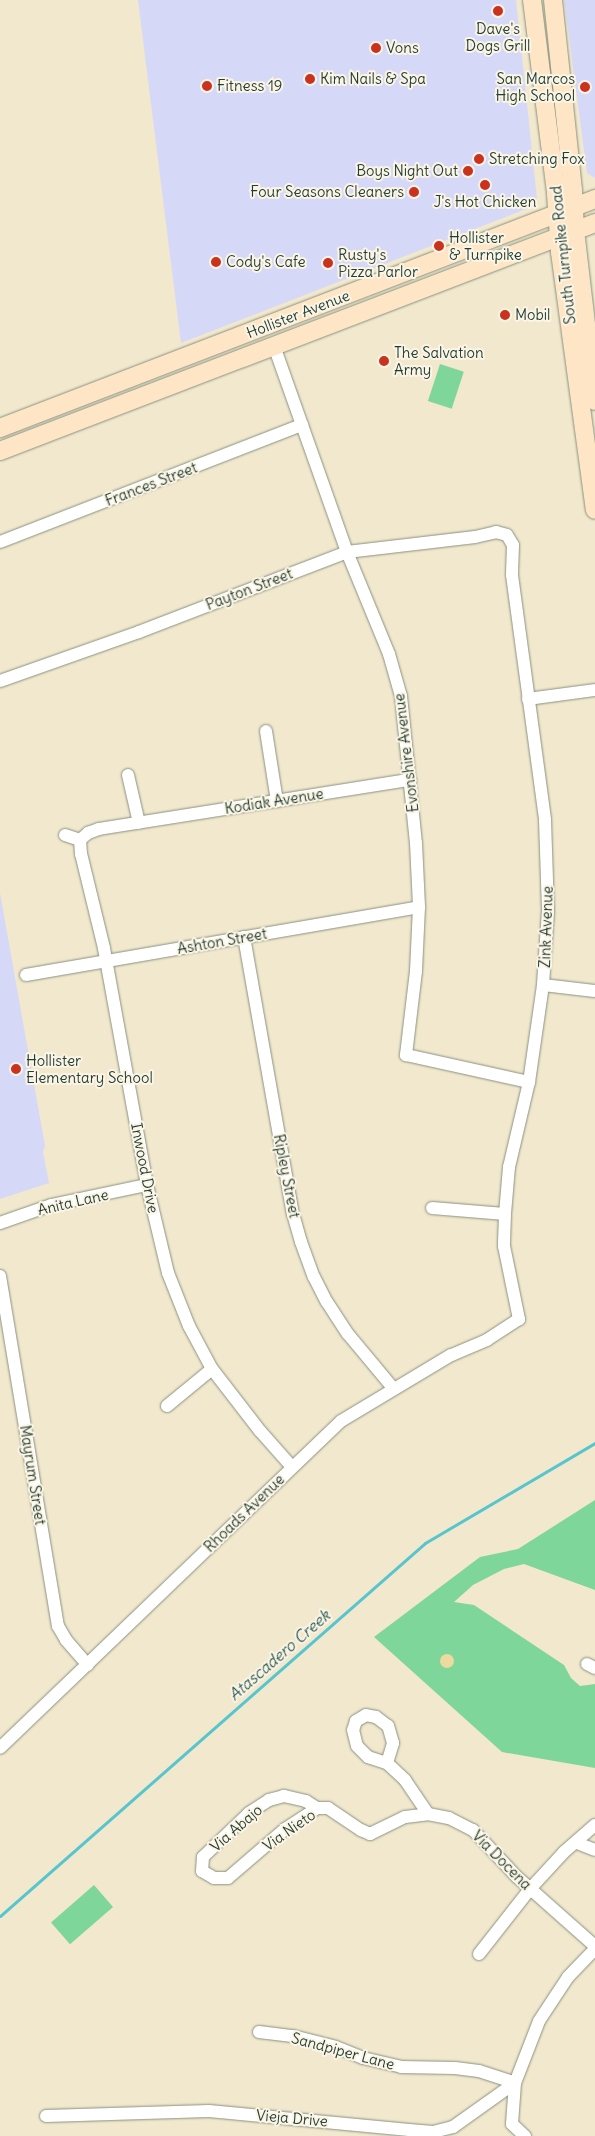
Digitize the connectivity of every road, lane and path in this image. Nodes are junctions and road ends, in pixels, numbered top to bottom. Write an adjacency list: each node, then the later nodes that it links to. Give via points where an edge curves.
1 (532, 0): 5 (main road, South Turnpike Road)
2 (553, 0): 4 (main road, South Turnpike Road)
3 (595, 199): 4 (main road, Hollister Avenue)
4 (574, 207): 5 (main road, Hollister Avenue); 7 (main road, South Turnpike Road)
5 (558, 214): 7 (main road, South Turnpike Road); 11 (main road, Hollister Avenue)
6 (595, 223): 7 (main road, Hollister Avenue)
7 (567, 233): 8 (main road, Hollister Avenue); 9 (main road, South Turnpike Road); 13 (main road, South Turnpike Road)
8 (274, 346): 10 (street, Evonshire Avenue); 12 (main road, Hollister Avenue)
9 (595, 401)
10 (302, 426): 15 (street, Frances Street); 16 (street, Evonshire Avenue)
11 (0, 428)
12 (0, 451)
13 (595, 502)
14 (507, 535): 16 (street, Payton Street, via 496,532); 19 (street, Zink Avenue, via 512,544 512,575)
15 (0, 542)
16 (347, 552): 17 (street, Payton Street, via 138,632); 22 (street, Evonshire Avenue, via 390,654 400,696)
17 (0, 680)
18 (595, 690): 19 (street)
19 (528, 699): 31 (street, Zink Avenue, via 545,820 547,864)
20 (266, 731): 23 (street)
21 (128, 775): 24 (street)
22 (410, 780): 23 (street, Kodiak Avenue); 27 (street, Evonshire Avenue)
23 (277, 801): 24 (street, Kodiak Avenue)
24 (139, 823): 26 (street, Kodiak Avenue, via 98,829)
25 (65, 834): 26 (street)
26 (81, 839): 29 (street, Inwood Drive, via 81,854)
27 (418, 907): 28 (street, Ashton Street); 33 (street, Evonshire Avenue, via 416,971 402,1058)
28 (244, 937): 29 (street, Ashton Street); 41 (street, Ripley Street, via 293,1214 301,1242 327,1302 348,1334)
29 (107, 960): 30 (street, Ashton Street); 34 (street, Inwood Drive)
30 (26, 975)
31 (543, 985): 32 (street); 33 (street, Zink Avenue)
32 (595, 991)
33 (529, 1082): 36 (street, Zink Avenue, via 509,1167)
34 (147, 1185): 37 (street, Anita Lane, via 51,1205); 40 (street, Inwood Drive, via 168,1273 189,1326)
35 (432, 1208): 36 (street)
36 (505, 1214): 39 (street, Zink Avenue, via 504,1246)
37 (0, 1223)
38 (0, 1276): 44 (street, Mayrum Street, via 58,1626)
39 (519, 1319): 41 (street, Rhoads Avenue, via 487,1340 450,1355)
40 (212, 1369): 42 (street); 43 (street, Inwood Drive)
41 (394, 1388): 43 (street, Rhoads Avenue, via 341,1421)
42 (167, 1406)
43 (292, 1467): 44 (street, Rhoads Avenue)
44 (88, 1665): 45 (street, Rhoads Avenue)
45 (0, 1748)
46 (387, 1763): 48 (street, via 406,1780)
47 (317, 1808): 49 (street, Via Nieto, via 328,1808 370,1834); 53 (street, Via Abajo, via 306,1801 284,1796 269,1800 249,1813); 53 (street, Via Nieto, via 285,1829 228,1878 214,1878 202,1871)
48 (428, 1814): 49 (street, Via Docena); 54 (street, Via Docena, via 449,1818 473,1830)
49 (392, 1822)
50 (595, 1825): 51 (street)
51 (576, 1843): 52 (street); 54 (street)
52 (595, 1850)
53 (203, 1857)
54 (530, 1889): 55 (street, Via Docena); 56 (street)
55 (595, 1947): 58 (street, via 568,1977 538,2021)
56 (479, 1954)
57 (259, 2032): 58 (street, Sandpiper Lane, via 293,2036 401,2067 455,2068)
58 (515, 2083): 59 (street, Vieja Drive, via 453,2127 433,2132 209,2111); 60 (street, via 512,2124)
59 (46, 2116)
60 (526, 2136)

